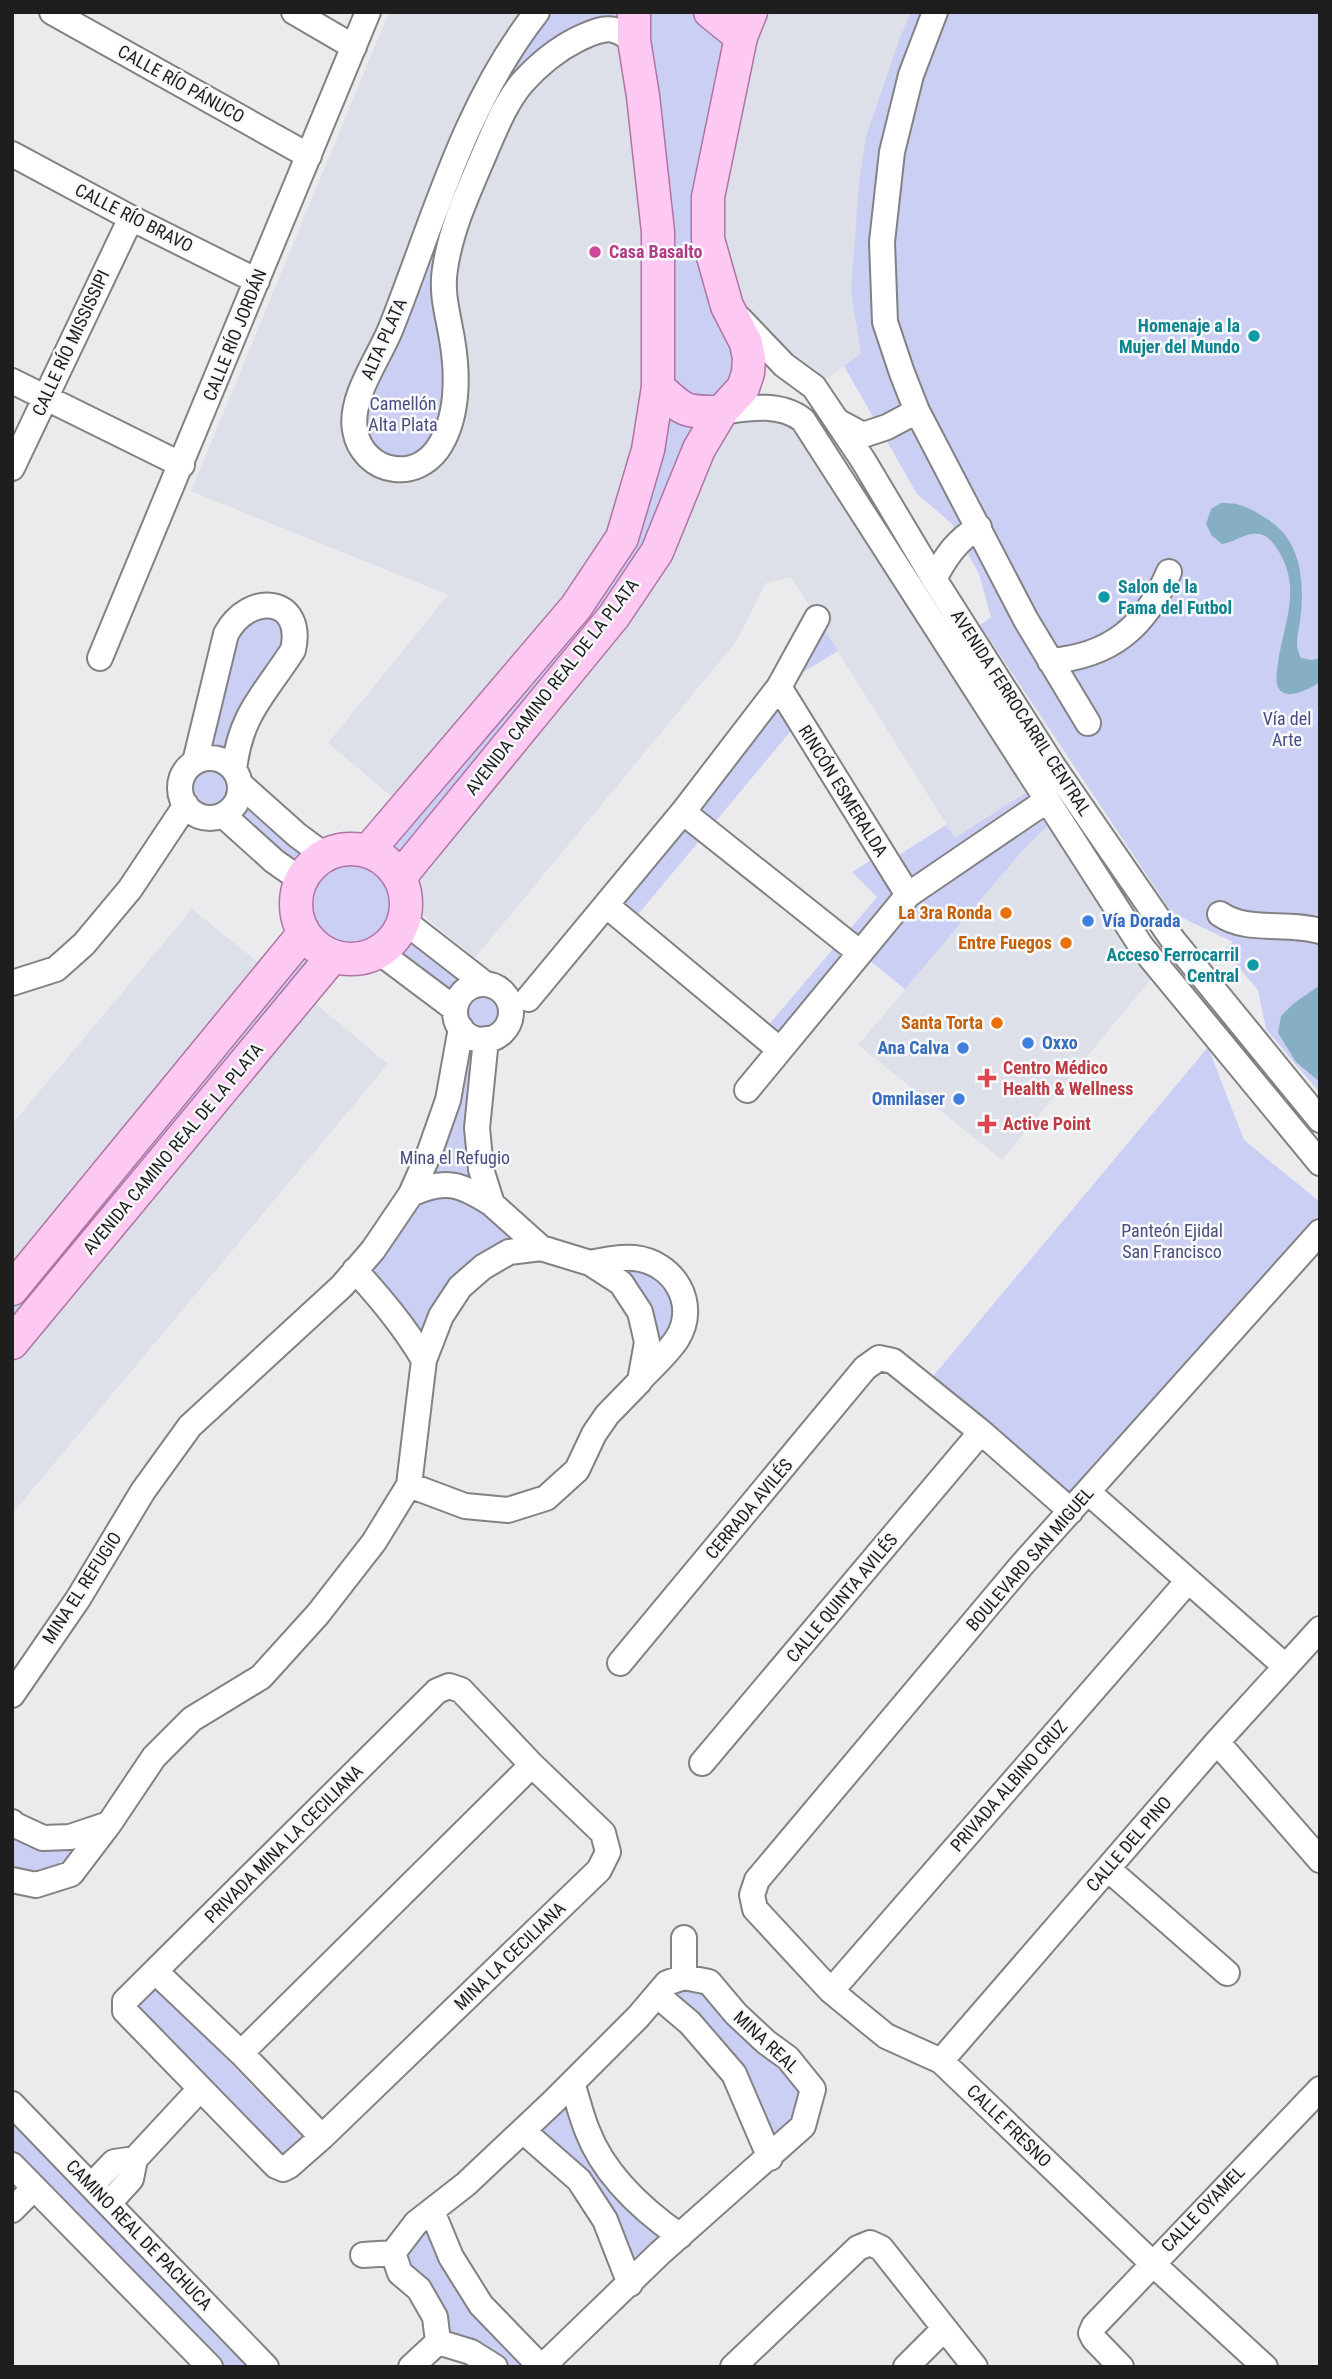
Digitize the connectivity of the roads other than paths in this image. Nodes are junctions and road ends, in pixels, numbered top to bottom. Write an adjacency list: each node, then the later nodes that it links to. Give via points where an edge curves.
1 (52, 12): 13 (street, CALLE RÍO PÁNUCO)
2 (294, 12): 11 (street)
3 (368, 12): 11 (street, CALLE RÍO JORDÁN)
4 (620, 12): 10 (street)
5 (653, 12): 10 (main road)
6 (710, 12): 9 (main road)
7 (934, 12): 23 (street, via 911,75 892,152 882,242 885,322)
8 (530, 22): 12 (street, ALTA PLATA); 17 (street, ALTA PLATA, via 498,68 466,131)
9 (746, 25): 19 (main road, AVENIDA CAMINO REAL DE LA PLATA, via 708,197 708,239)
10 (634, 26): 12 (street, ALTA PLATA, via 594,32); 21 (main road, AVENIDA CAMINO REAL DE LA PLATA, via 658,232)
11 (354, 47): 13 (street, CALLE RÍO JORDÁN)
12 (549, 56): 18 (street, ALTA PLATA, via 510,100 483,158 458,217 445,271)
13 (309, 156): 16 (street, CALLE RÍO JORDÁN)
14 (15, 163): 15 (street, CALLE RÍO BRAVO)
15 (131, 218): 16 (street, CALLE RÍO BRAVO); 22 (street, CALLE RÍO MISSISSIPI)
16 (257, 281): 26 (street, CALLE RÍO JORDÁN)
17 (406, 291): 18 (street); 18 (street, ALTA PLATA, via 355,411 360,447 371,460 395,469 420,466 447,430 456,388)
18 (444, 299)
19 (727, 306): 24 (main road, AVENIDA CAMINO REAL DE LA PLATA, via 749,358 743,388); 25 (street, AVENIDA FERROCARRIL CENTRAL, via 784,365 814,387)
20 (12, 381): 22 (street)
21 (658, 387): 24 (main road, via 692,413); 42 (main road, AVENIDA CAMINO REAL DE LA PLATA, via 648,450 622,538 576,607)
22 (46, 397): 26 (street); 27 (street, CALLE RÍO MISSISSIPI)
23 (917, 411): 25 (street, via 863,435); 28 (street)
24 (721, 412): 38 (street, AVENIDA FERROCARRIL CENTRAL, via 780,409 803,420); 44 (main road, AVENIDA CAMINO REAL DE LA PLATA, via 699,449 657,552 614,616)
25 (837, 421): 30 (street, AVENIDA FERROCARRIL CENTRAL)
26 (182, 465): 32 (street, CALLE RÍO JORDÁN)
27 (12, 468)
28 (979, 527): 30 (street, via 952,548); 33 (street)
29 (1169, 572): 33 (street, via 1142,620 1113,642 1088,655)
30 (934, 579): 62 (street, AVENIDA FERROCARRIL CENTRAL, via 1052,766 1173,940)
31 (817, 618): 34 (street)
32 (100, 658)
33 (1050, 661): 35 (street)
34 (779, 687): 40 (street); 46 (street, RINCÓN ESMERALDA)
35 (1088, 723)
36 (195, 762): 37 (street, via 223,761); 37 (street, via 226,634 246,610 259,605 278,608 291,620 296,639 288,659 251,710 236,749); 39 (street, via 180,786)
37 (237, 777): 41 (street, via 236,803); 43 (street)
38 (1046, 801): 46 (street); 63 (street, AVENIDA FERROCARRIL CENTRAL, via 1141,946)
39 (186, 805): 41 (street, via 201,817); 55 (street, via 130,889 84,944 57,969)
40 (683, 811): 47 (street); 53 (street)
41 (223, 815): 45 (street)
42 (368, 850): 43 (main road, via 341,849); 44 (main road, via 390,863)
43 (324, 855): 45 (main road)
44 (400, 877): 49 (main road, via 407,902)
45 (301, 880): 51 (main road, via 296,898)
46 (908, 895): 53 (street)
47 (606, 905): 57 (street); 60 (street)
48 (1220, 914): 50 (street, via 1243,925)
49 (404, 921): 52 (main road); 56 (street)
50 (1319, 931)
51 (304, 933): 54 (main road, via 316,947); 70 (main road, AVENIDA CAMINO REAL DE LA PLATA)
52 (379, 952): 54 (main road, via 351,960); 58 (street)
53 (860, 953): 60 (street)
54 (333, 956): 71 (main road, AVENIDA CAMINO REAL DE LA PLATA)
55 (12, 983)
56 (485, 984): 58 (street, via 462,994); 59 (street, via 507,998 510,1016 502,1032)
57 (528, 999)
58 (458, 1019): 59 (street, via 476,1039); 64 (street, MINA EL REFUGIO, via 448,1100)
59 (486, 1039): 65 (street, via 477,1128 481,1169)
60 (780, 1050): 61 (street)
61 (747, 1090)
62 (1320, 1120)
63 (1320, 1163)
64 (411, 1194): 65 (street, via 429,1185 451,1184); 69 (street, MINA EL REFUGIO)
65 (492, 1203): 67 (street)
66 (1320, 1232): 76 (street, BOULEVARD SAN MIGUEL)
67 (541, 1248): 68 (street); 72 (street, via 509,1252 460,1287 441,1316)
68 (590, 1263): 73 (street, via 621,1283 640,1311 647,1342); 73 (street, via 636,1258 672,1276 683,1292 685,1318 677,1338)
69 (355, 1270): 72 (street); 83 (street, MINA EL REFUGIO, via 190,1426)
70 (12, 1289)
71 (12, 1343)
72 (424, 1360): 75 (street)
73 (640, 1381): 75 (street, via 607,1415 576,1469 547,1499 508,1510 464,1506)
74 (981, 1432): 77 (street); 80 (street, CERRADA AVILÉS, via 893,1361 880,1358 865,1368); 85 (street, CALLE QUINTA AVILÉS)
75 (409, 1485): 88 (street, via 374,1542 318,1614 261,1677 192,1719 154,1757)
76 (1088, 1492): 77 (street, BOULEVARD SAN MIGUEL); 78 (street)
77 (1071, 1511): 92 (street, BOULEVARD SAN MIGUEL, via 757,1880)
78 (1188, 1581): 81 (street); 97 (street, PRIVADA ALBINO CRUZ)
79 (1320, 1629): 81 (street, CALLE DEL PINO)
80 (620, 1663)
81 (1285, 1666): 84 (street, CALLE DEL PINO)
82 (449, 1686): 86 (street, MINA LA CECILIANA, via 461,1690); 94 (street, PRIVADA MINA LA CECILIANA, via 437,1691)
83 (12, 1695)
84 (1217, 1742): 89 (street); 90 (street, CALLE DEL PINO)
85 (702, 1763)
86 (533, 1765): 100 (street); 107 (street, MINA LA CECILIANA, via 603,1833 608,1852 599,1870)
87 (12, 1822): 88 (street, via 43,1838 69,1838)
88 (109, 1824): 91 (street, via 71,1874 36,1885)
89 (1320, 1860)
90 (1108, 1869): 95 (street); 101 (street, CALLE DEL PINO)
91 (12, 1880)
92 (752, 1895): 97 (street, CALLE FRESNO, via 755,1909)
93 (684, 1938): 96 (street)
94 (156, 1972): 99 (street, PRIVADA MINA LA CECILIANA); 100 (street)
95 (1227, 1973)
96 (684, 1977): 98 (street, via 667,1983); 108 (street, MINA REAL, via 709,1982 736,2014 788,2057 813,2089 803,2126)
97 (831, 1991): 101 (street, CALLE FRESNO, via 886,2036)
98 (657, 1995): 102 (street); 108 (street, via 690,2023 734,2074)
99 (124, 2006): 103 (street, MINA LA CECILIANA)
100 (241, 2053): 107 (street)
101 (941, 2061): 118 (street, CALLE FRESNO)
102 (572, 2083): 106 (street); 115 (street, via 588,2132 611,2173 645,2212)
103 (200, 2089): 107 (street, MINA LA CECILIANA, via 283,2169); 109 (street)
104 (1320, 2089): 118 (street, CALLE OYAMEL)
105 (12, 2104): 111 (street, CAMINO REAL DE PACHUCA)
106 (523, 2131): 114 (street); 119 (street, via 579,2180 606,2220)
107 (322, 2137)
108 (770, 2158): 115 (street, MINA REAL)
109 (135, 2159): 111 (street, via 114,2162); 112 (street, via 131,2179)
110 (19, 2176): 113 (street); 122 (street)
111 (92, 2185): 112 (street, CAMINO REAL DE PACHUCA)
112 (109, 2203): 123 (street, CAMINO REAL DE PACHUCA)
113 (12, 2210)
114 (432, 2211): 116 (street, via 416,2223); 126 (street, MINA REAL, via 451,2257 481,2305)
115 (680, 2236): 119 (street, MINA REAL)
116 (393, 2253): 117 (street); 121 (street, via 400,2273 419,2289 435,2317)
117 (363, 2255)
118 (1152, 2263): 130 (street, CALLE OYAMEL, via 1091,2333); 131 (street, CALLE FRESNO)
119 (630, 2284): 126 (street, MINA REAL)
120 (943, 2330): 127 (street, via 881,2248 870,2243 858,2248); 128 (street); 129 (street)
121 (438, 2342): 124 (street); 125 (street, via 471,2352)
122 (210, 2367)
123 (266, 2367)
124 (411, 2367)
125 (495, 2367)
126 (542, 2367)
127 (733, 2367)
128 (906, 2367)
129 (975, 2367)
130 (1121, 2367)
131 (1265, 2367)

